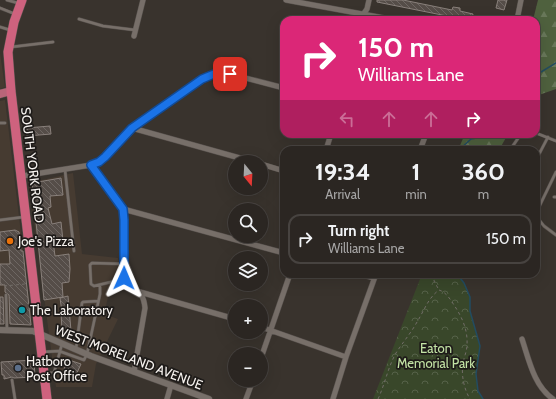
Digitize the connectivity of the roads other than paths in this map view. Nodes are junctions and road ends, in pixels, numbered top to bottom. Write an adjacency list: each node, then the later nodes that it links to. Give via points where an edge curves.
1 (7, 0): 6 (lane)
2 (143, 0): 15 (street)
3 (286, 0): 9 (street)
4 (369, 0): 9 (street)
5 (521, 0): 11 (street)
6 (21, 2): 8 (highway, SOUTH YORK ROAD)
7 (0, 8): 8 (lane)
8 (17, 14): 14 (highway, SOUTH YORK ROAD)
9 (364, 14): 10 (street)
10 (374, 16)
11 (518, 16)
12 (79, 19): 15 (lane, via 103,26)
13 (0, 27): 14 (lane)
14 (13, 30): 18 (highway, SOUTH YORK ROAD)
15 (136, 30): 16 (street)
16 (134, 36)
17 (53, 42): 18 (lane)
18 (6, 50): 20 (highway, SOUTH YORK ROAD)
19 (280, 87): 24 (street, via 230,74 214,74 202,79)
20 (11, 91): 21 (main road); 35 (highway, SOUTH YORK ROAD)
21 (0, 94)
22 (0, 123): 23 (lane)
23 (5, 123)
24 (132, 128): 29 (street); 30 (street, via 105,157)
25 (540, 134): 26 (lane)
26 (548, 137): 27 (lane); 28 (lane)
27 (556, 141)
28 (540, 152)
29 (229, 155)
30 (91, 165): 32 (street); 37 (street)
31 (268, 166): 33 (street)
32 (64, 169): 35 (street); 42 (lane)
33 (280, 170)
34 (556, 172): 36 (lane)
35 (22, 176): 38 (highway, SOUTH YORK ROAD)
36 (540, 205)
37 (123, 209): 43 (street); 44 (street)
38 (27, 217): 39 (lane); 57 (highway, SOUTH YORK ROAD)
39 (0, 220)
40 (540, 221): 41 (lane)
41 (556, 236)
42 (74, 251)
43 (280, 253)
44 (124, 264): 47 (street); 48 (lane, via 92,263 92,286)
45 (289, 278): 55 (street)
46 (374, 278): 65 (street)
47 (124, 279): 48 (lane); 49 (street)
48 (100, 285): 51 (lane)
49 (140, 292): 52 (street); 66 (street, via 145,308)
50 (6, 295): 56 (lane)
51 (98, 301): 61 (lane, via 82,303); 64 (lane)
52 (228, 317)
53 (268, 329): 55 (street)
54 (0, 330): 56 (street, WEST MORELAND AVENUE)
55 (271, 330): 60 (street); 65 (street)
56 (7, 331): 57 (street, WEST MORELAND AVENUE, via 33,331)
57 (40, 334): 59 (street, WEST MORELAND AVENUE); 63 (highway, SOUTH YORK ROAD)
58 (522, 339): 77 (street, via 538,383)
59 (62, 344): 61 (street, WEST MORELAND AVENUE); 62 (lane)
60 (265, 347)
61 (76, 350): 64 (street, WEST MORELAND AVENUE)
62 (59, 351): 63 (lane); 64 (lane, via 84,360); 67 (lane, via 54,373)
63 (43, 352): 67 (highway, SOUTH YORK ROAD)
64 (87, 354): 66 (street, WEST MORELAND AVENUE)
65 (346, 357): 76 (street)
66 (134, 372): 69 (street, WEST MORELAND AVENUE)
67 (45, 373): 72 (highway, SOUTH YORK ROAD)
68 (12, 380): 71 (lane)
69 (171, 385): 73 (street); 74 (street, WEST MORELAND AVENUE)
70 (250, 387): 75 (street)
71 (15, 399)
72 (47, 399)
73 (167, 399)
74 (209, 399)
75 (246, 399)
76 (333, 399)
77 (553, 399)

